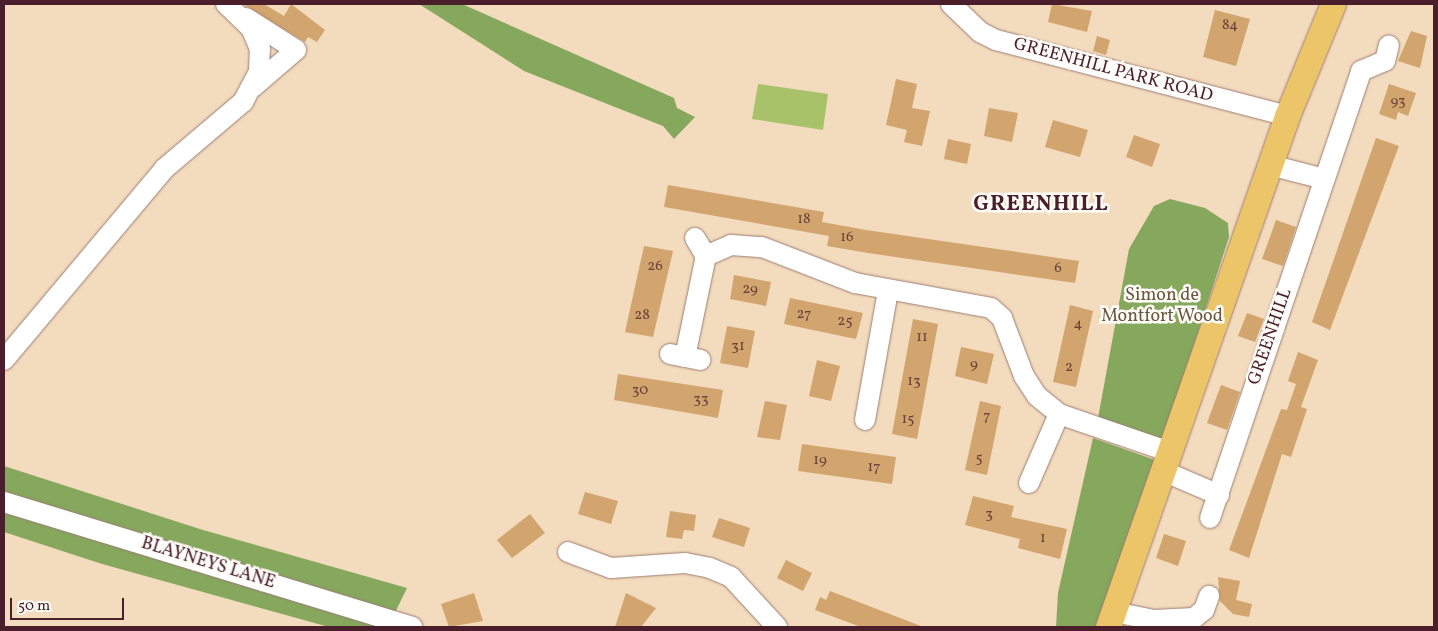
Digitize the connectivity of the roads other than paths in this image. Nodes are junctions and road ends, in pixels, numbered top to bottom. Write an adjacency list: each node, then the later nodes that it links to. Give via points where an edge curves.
1 (950, 4): 6 (street, GREENHILL PARK ROAD, via 980,32 996,40)
2 (1333, 4): 6 (main road)
3 (227, 5): 5 (street, via 251,28 260,49 259,72); 5 (street, via 296,50)
4 (1389, 45): 8 (street, GREENHILL, via 1384,61 1365,66)
5 (248, 92): 13 (street, via 243,102 164,169)
6 (1287, 116): 7 (main road)
7 (1270, 165): 8 (street); 16 (main road)
8 (1324, 180): 18 (street, GREENHILL)
9 (695, 238): 10 (street)
10 (706, 256): 11 (street, via 731,245 762,247); 12 (street)
11 (888, 291): 14 (street, via 991,308 1002,318 1037,396); 15 (street)
12 (685, 357)
13 (4, 360)
14 (1059, 414): 16 (street); 17 (street, via 1043,443)
15 (863, 420)
16 (1166, 462): 18 (street); 23 (main road)
17 (1029, 484)
18 (1218, 495): 20 (street, GREENHILL)
19 (4, 502): 24 (street, BLAYNEYS LANE)
20 (1210, 518)
21 (568, 552): 25 (street, via 611,568 685,563 710,568 731,577)
22 (1208, 596): 23 (street, via 1204,610 1194,618)
23 (1111, 620)
24 (406, 625)
25 (777, 627)

